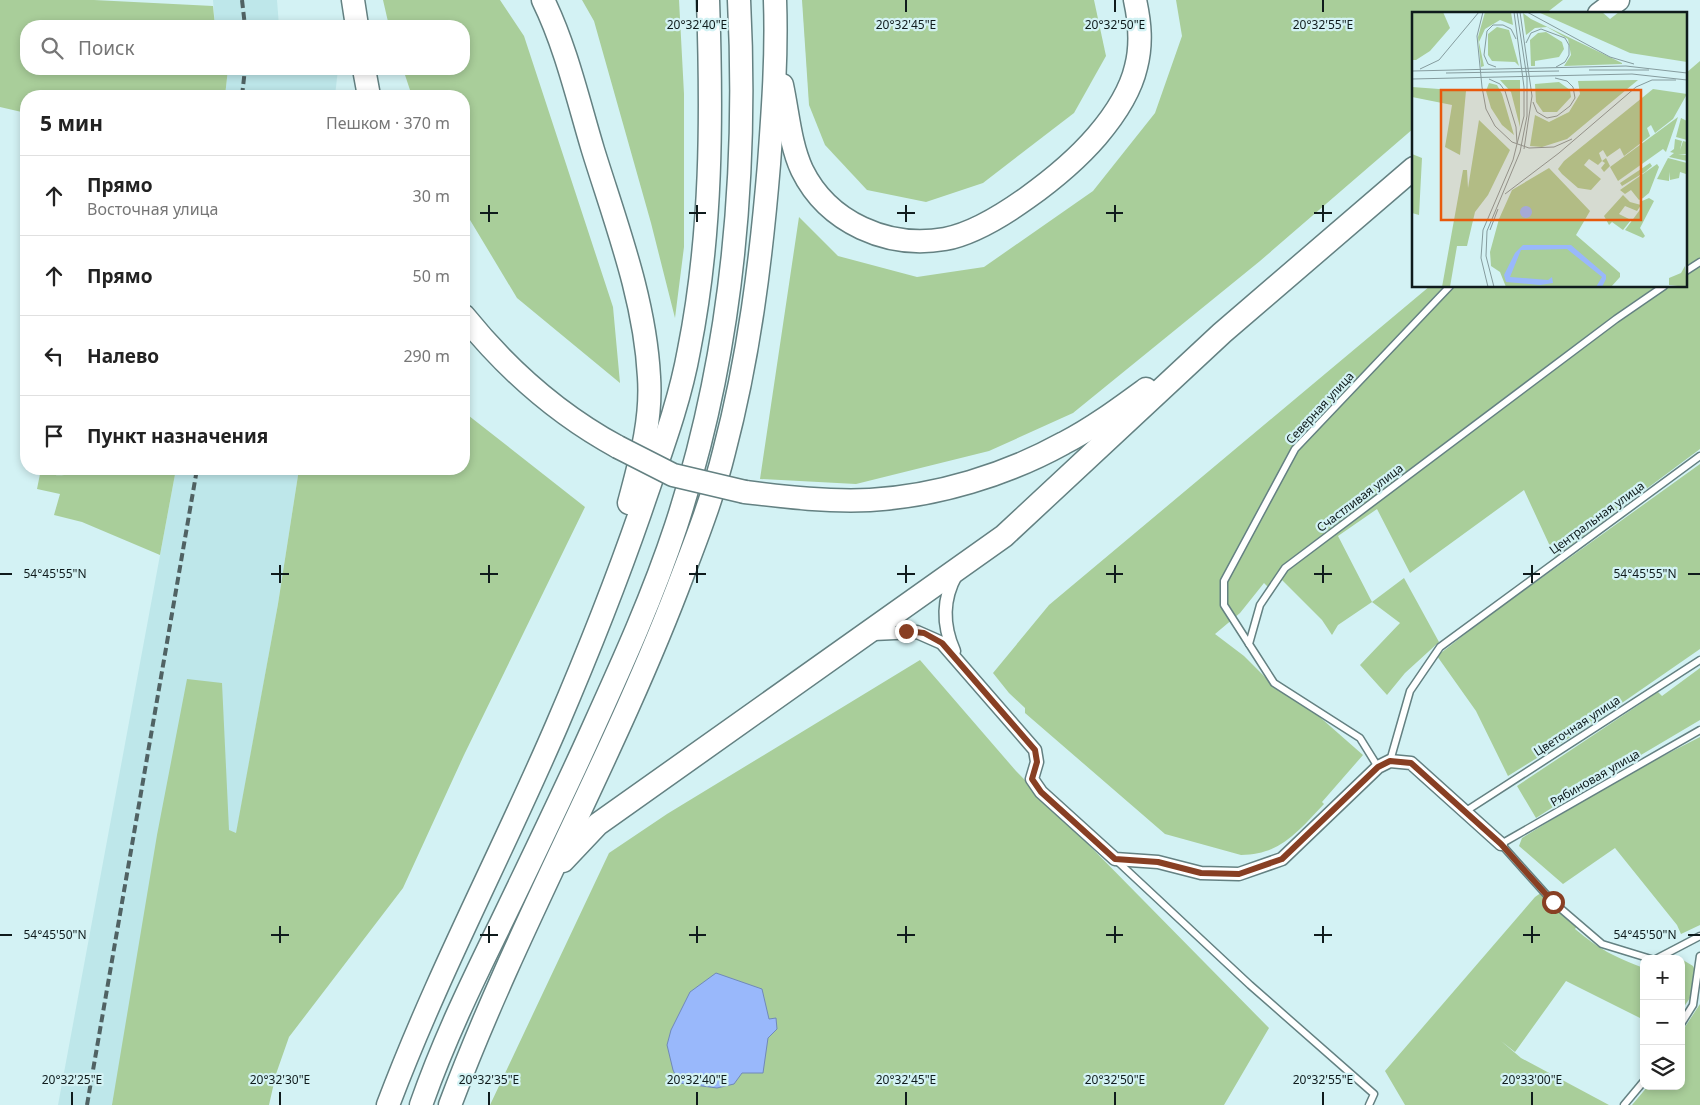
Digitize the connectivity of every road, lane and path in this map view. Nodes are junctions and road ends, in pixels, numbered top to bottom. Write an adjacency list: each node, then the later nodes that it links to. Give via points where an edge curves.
1 (353, 0): 9 (highway)
2 (543, 0): 22 (highway, via 560,40 632,278 646,348 649,378 647,435 620,538)
3 (708, 0): 22 (highway, via 710,133 699,292 681,387)
4 (739, 0): 40 (highway, via 740,166 733,247 717,359 691,473 675,527 632,638 446,1042)
5 (775, 0): 10 (highway)
6 (1135, 0): 10 (highway, via 1140,22 1136,68 1120,105 1097,137 1052,179 1008,210 988,223 946,239 898,240 874,235 853,225 832,209 802,170)
7 (1618, 0): 8 (highway)
8 (1602, 12)
9 (356, 20)
10 (777, 56): 32 (highway, via 758,285 724,455 672,600)
11 (365, 75): 12 (highway)
12 (368, 90)
13 (1412, 170): 19 (highway)
14 (1700, 262): 15 (lane)
15 (1688, 270)
16 (1448, 288): 24 (lane, Северная улица, via 1295,448 1224,581 1224,605)
17 (1661, 288): 24 (lane, Счастливая улица, via 1285,568 1260,605)
18 (470, 323): 19 (highway, bridge, via 521,378 552,404 618,448 672,475 745,492 796,498 870,500 909,496 992,475 1092,427)
19 (1207, 347): 21 (highway, via 1004,536)
20 (1700, 456): 28 (lane, Центральная улица, via 1440,648 1410,691)
21 (961, 566): 23 (highway); 25 (street, via 950,587 946,608 948,638)
22 (613, 592): 39 (highway, via 556,728 453,950)
23 (863, 636): 25 (street, via 889,632 924,633 942,643); 32 (highway, via 598,824)
24 (1249, 644): 28 (lane, via 1274,683 1360,738)
25 (958, 658): 31 (street, via 1035,750 1037,762 1032,779 1041,792)
26 (1700, 660): 29 (lane, Цветочная улица)
27 (1700, 730): 30 (lane, Рябиновая улица)
28 (1384, 764): 29 (street, via 1411,763); 31 (street, via 1282,859 1239,874 1201,873 1158,862)
29 (1466, 811): 30 (street)
30 (1501, 844): 35 (lane, via 1553,902 1602,944)
31 (1115, 859): 42 (lane, via 1250,985 1374,1094)
32 (545, 883): 41 (highway, via 495,992)
33 (1700, 936): 34 (lane)
34 (1664, 955)
35 (1640, 956)
36 (1700, 956): 37 (lane, via 1693,1004)
37 (1685, 1017)
38 (1640, 1086): 43 (lane)
39 (388, 1105)
40 (421, 1105)
41 (450, 1105)
42 (1370, 1105)
43 (1624, 1105)

